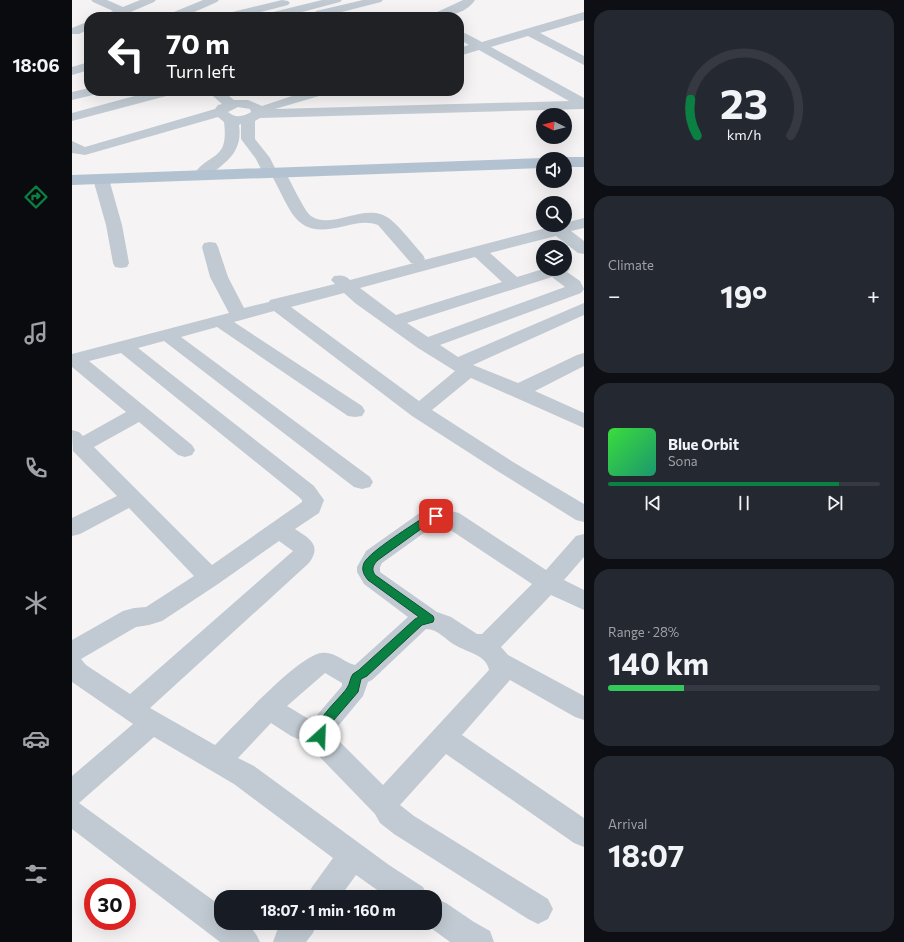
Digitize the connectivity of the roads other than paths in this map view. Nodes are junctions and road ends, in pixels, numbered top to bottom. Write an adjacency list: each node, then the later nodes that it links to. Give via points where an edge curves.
1 (97, 0): 13 (street)
2 (150, 0): 13 (street)
3 (184, 0): 11 (street)
4 (298, 0): 16 (street)
5 (336, 0): 17 (street)
6 (342, 0): 10 (street)
7 (377, 0): 10 (street)
8 (470, 0): 20 (street)
9 (211, 1): 14 (street); 15 (street)
10 (352, 6): 18 (street); 19 (street)
11 (164, 8)
12 (584, 10): 25 (street)
13 (123, 11)
14 (185, 12)
15 (227, 12)
16 (249, 12)
17 (289, 12)
18 (329, 12)
19 (362, 12)
20 (448, 12)
21 (584, 16): 24 (street)
22 (84, 27): 23 (street)
23 (75, 31)
24 (529, 32): 25 (street); 27 (street)
25 (470, 44): 37 (street)
26 (584, 50): 27 (street)
27 (571, 54): 28 (street)
28 (584, 61)
29 (84, 67): 30 (street)
30 (72, 70)
31 (84, 93): 32 (street)
32 (72, 96)
33 (150, 96): 40 (street)
34 (217, 96): 38 (street)
35 (286, 96): 39 (street)
36 (304, 96): 39 (street)
37 (584, 105): 39 (street)
38 (227, 112): 39 (street); 41 (street, via 85,151 79,151); 43 (street, via 234,140)
39 (254, 113): 42 (street, via 248,139)
40 (72, 117)
41 (72, 145)
42 (257, 151): 43 (street); 47 (street)
43 (228, 152): 48 (street)
44 (572, 162): 45 (main road)
45 (584, 162)
46 (536, 163): 47 (main road)
47 (274, 172): 48 (main road); 61 (street, via 308,223 327,226 361,218 379,219)
48 (201, 175): 49 (main road)
49 (101, 179): 50 (main road); 63 (street)
50 (72, 180)
51 (584, 214): 52 (street)
52 (572, 219)
53 (584, 223): 54 (street)
54 (572, 224)
55 (536, 230): 61 (street)
56 (536, 232): 60 (street)
57 (564, 232): 59 (street)
58 (210, 247): 71 (street, via 219,277)
59 (584, 250)
60 (478, 251): 67 (street); 68 (street)
61 (418, 260): 67 (street)
62 (584, 262): 64 (street)
63 (121, 263)
64 (572, 266)
65 (539, 276): 68 (street)
66 (567, 276): 75 (street, via 575,289)
67 (343, 283): 69 (street); 71 (street); 73 (street, via 361,299)
68 (514, 284): 73 (street)
69 (276, 304): 72 (street); 82 (street)
70 (584, 308): 79 (street)
71 (235, 309): 77 (street)
72 (219, 320): 74 (street); 81 (street)
73 (394, 321): 75 (street)
74 (166, 334): 76 (street); 87 (street)
75 (425, 344): 79 (street)
76 (124, 346): 77 (street); 91 (street, via 314,499 311,507)
77 (73, 357): 83 (street)
78 (584, 359): 80 (street)
79 (463, 368): 80 (street); 82 (street)
80 (518, 391): 84 (street)
81 (355, 411)
82 (419, 411): 89 (street)
83 (140, 413): 85 (street); 86 (street)
84 (583, 420)
85 (76, 441): 88 (street)
86 (185, 450)
87 (362, 482)
88 (130, 498): 90 (street); 93 (street)
89 (584, 514)
90 (72, 528)
91 (279, 530): 93 (street); 104 (street, via 302,546 304,552 301,557)
92 (584, 542): 94 (street)
93 (210, 578): 98 (street, via 149,616 131,618)
94 (548, 583): 95 (street); 96 (street, via 451,520 445,517 429,518 374,557 368,564 368,571 372,578); 97 (street, via 492,640)
95 (584, 601)
96 (429, 619): 97 (street, via 438,621 468,640); 101 (street, via 418,622)
97 (480, 644): 99 (street)
98 (72, 652)
99 (501, 663): 103 (street); 106 (street, via 501,674)
100 (72, 665): 104 (street, via 77,672)
101 (356, 677): 102 (street, via 333,664 320,663); 105 (street, via 354,688 323,725)
102 (268, 708): 105 (street, via 300,728); 107 (street)
103 (584, 709)
104 (142, 715): 107 (street); 108 (street)
105 (320, 736): 109 (street)
106 (443, 737): 109 (street, via 390,796); 111 (street)
107 (218, 760): 112 (street, via 244,775)
108 (72, 793)
109 (385, 805): 115 (street, via 390,814 404,825)
110 (72, 813): 118 (street)
111 (584, 834)
112 (353, 855): 113 (street); 114 (street)
113 (327, 890)
114 (402, 890)
115 (538, 909)
116 (442, 918): 120 (street)
117 (297, 930): 119 (street)
118 (245, 942)
119 (288, 942)
120 (479, 942)

